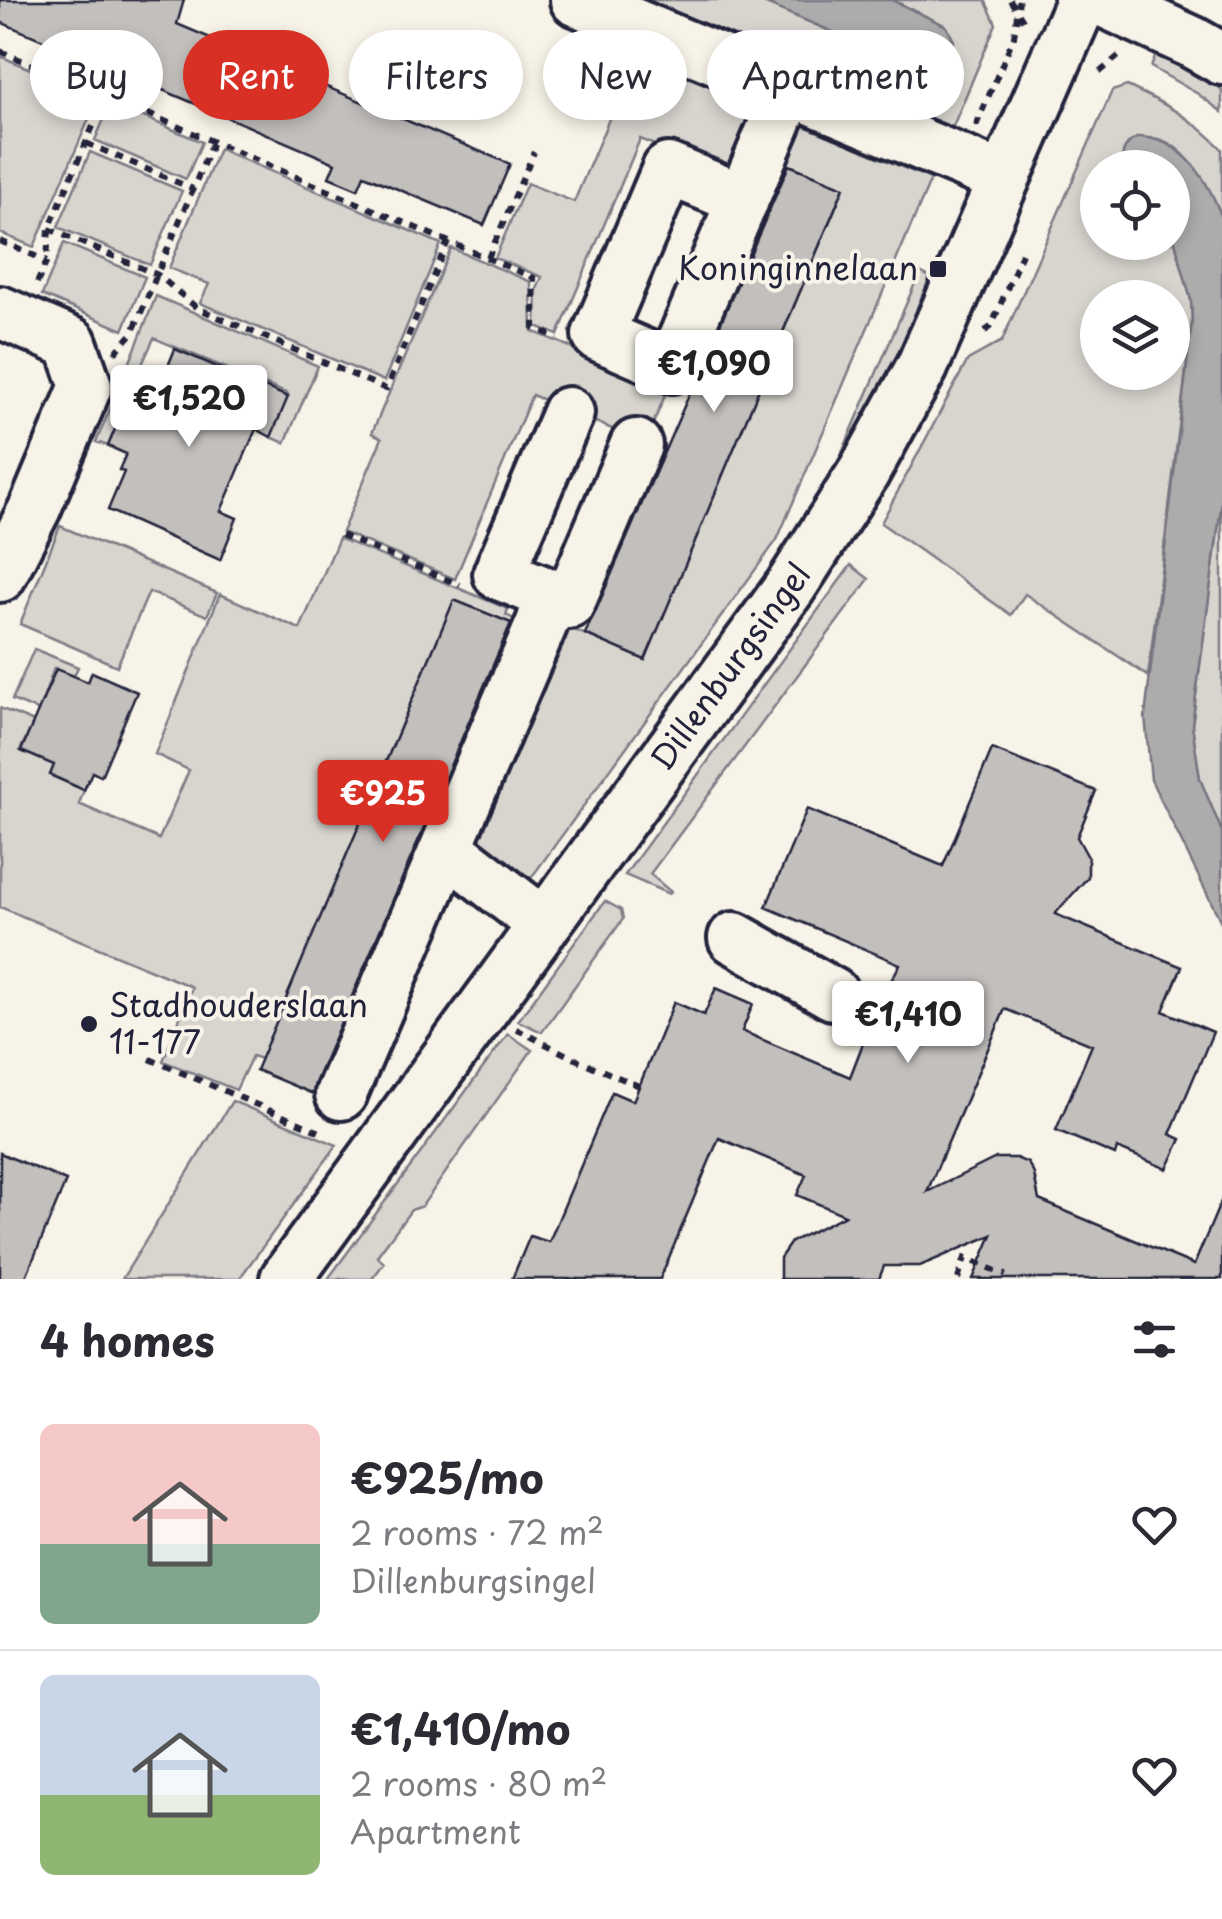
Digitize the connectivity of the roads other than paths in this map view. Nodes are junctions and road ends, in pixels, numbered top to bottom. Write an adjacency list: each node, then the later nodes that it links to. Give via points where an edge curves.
1 (576, 0): 4 (street)
2 (1082, 0): 8 (street, Dillenburgsingel)
3 (1101, 0): 5 (street)
4 (707, 54)
5 (1222, 59)
6 (777, 120): 9 (street)
7 (865, 120): 8 (street)
8 (1004, 179): 16 (street, Dillenburgsingel, via 922,367 864,472 791,586)
9 (743, 200)
10 (10, 317): 13 (street, via 79,364 34,508)
11 (568, 413): 14 (street, via 499,574)
12 (636, 445): 14 (street, via 569,603)
13 (0, 576)
14 (550, 595): 15 (street)
15 (447, 850): 16 (street); 19 (street)
16 (544, 924): 20 (street, Dillenburgsingel)
17 (734, 938): 18 (street)
18 (834, 994)
19 (342, 1094)
20 (286, 1279)

